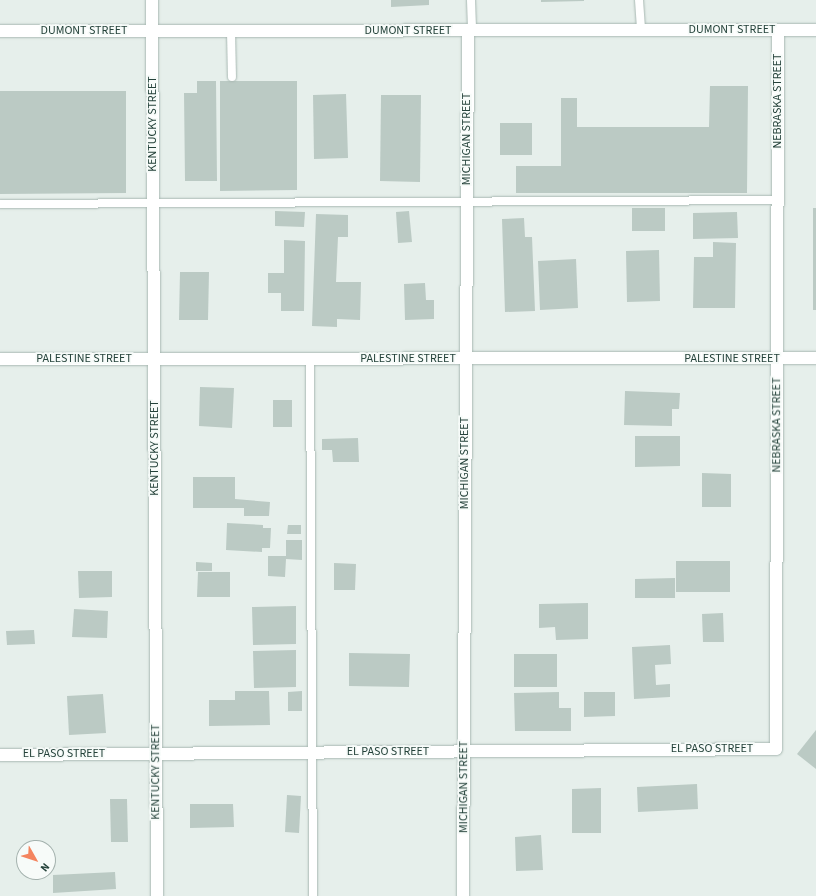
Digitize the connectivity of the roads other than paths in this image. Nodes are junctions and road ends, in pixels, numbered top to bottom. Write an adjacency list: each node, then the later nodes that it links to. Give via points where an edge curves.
1 (152, 0): 8 (street, KENTUCKY STREET)
2 (471, 0): 10 (lane)
3 (639, 0): 4 (lane)
4 (640, 30): 5 (street, DUMONT STREET); 10 (street, DUMONT STREET)
5 (778, 30): 6 (street, DUMONT STREET); 12 (street, NEBRASKA STREET)
6 (816, 30)
7 (0, 31): 8 (street, DUMONT STREET)
8 (152, 31): 9 (street, DUMONT STREET); 14 (street, KENTUCKY STREET)
9 (231, 31): 10 (street, DUMONT STREET); 11 (lane)
10 (470, 31): 13 (street, MICHIGAN STREET)
11 (232, 77)
12 (778, 200): 13 (lane); 16 (street, NEBRASKA STREET)
13 (467, 202): 14 (lane); 21 (street, MICHIGAN STREET)
14 (153, 203): 15 (lane); 19 (street, KENTUCKY STREET)
15 (0, 204)
16 (777, 358): 17 (street, PALESTINE STREET); 21 (street, PALESTINE STREET); 22 (street, NEBRASKA STREET)
17 (816, 358)
18 (0, 359): 19 (street, PALESTINE STREET)
19 (154, 359): 20 (street, PALESTINE STREET); 25 (street, KENTUCKY STREET)
20 (310, 359): 21 (street, PALESTINE STREET); 24 (lane)
21 (466, 359): 23 (street, MICHIGAN STREET)
22 (776, 749): 23 (street, EL PASO STREET)
23 (464, 751): 24 (street, EL PASO STREET); 29 (street, MICHIGAN STREET)
24 (312, 752): 25 (street, EL PASO STREET); 28 (lane)
25 (156, 754): 26 (street, EL PASO STREET); 27 (street, KENTUCKY STREET)
26 (0, 755)
27 (157, 896)
28 (313, 896)
29 (463, 896)

